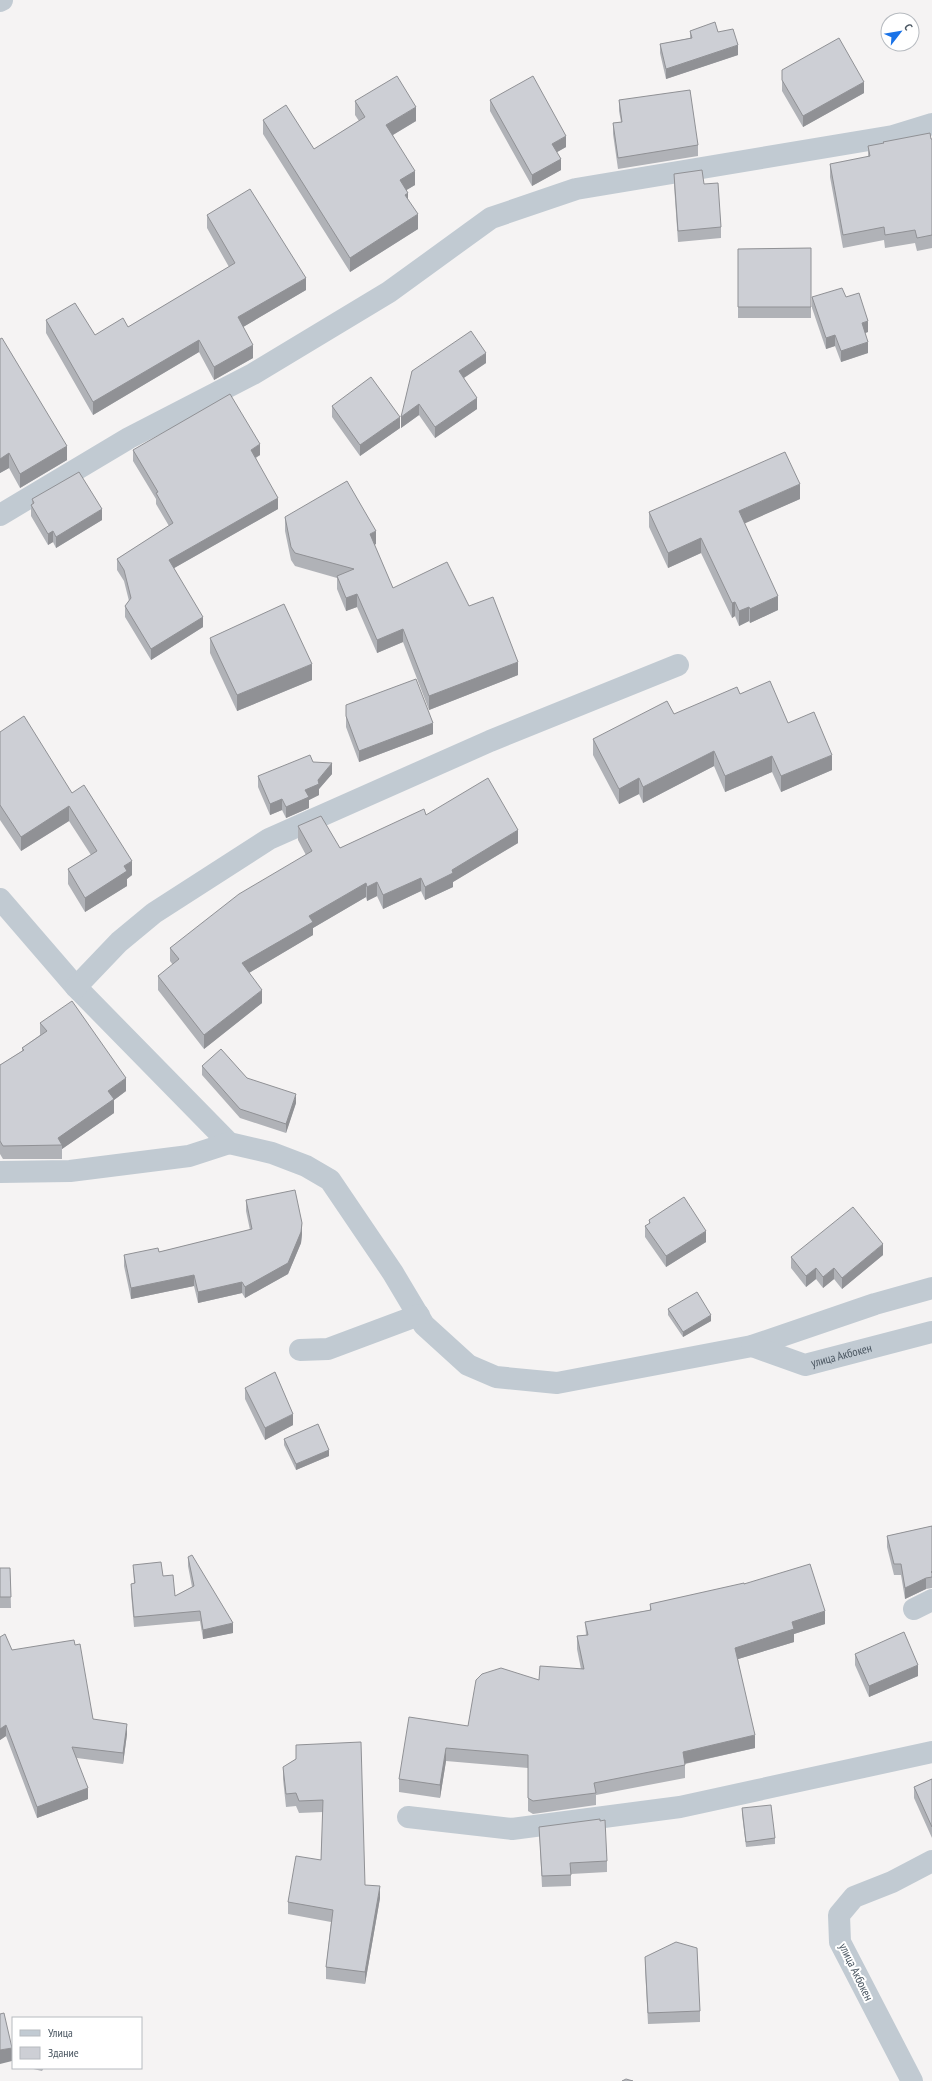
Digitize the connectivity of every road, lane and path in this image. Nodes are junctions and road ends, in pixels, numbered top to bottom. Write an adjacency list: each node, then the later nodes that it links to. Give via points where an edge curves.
1 (932, 124): 2 (street, via 893,136 576,190 491,218 389,292 253,374 129,438)
2 (0, 515)
3 (678, 665): 5 (street, via 490,741 269,839 154,913 119,942)
4 (0, 899): 5 (street)
5 (76, 987): 6 (street)
6 (229, 1143): 7 (street, via 189,1156 70,1171); 9 (street, via 272,1153 306,1166 330,1180)
7 (0, 1172)
8 (932, 1288): 11 (street, via 875,1304)
9 (419, 1315): 11 (street, via 424,1324 468,1365 496,1377 557,1383); 12 (street, via 328,1349)
10 (932, 1332): 11 (street, улица Акбокен, via 805,1364)
11 (752, 1346)
12 (300, 1350)
13 (932, 1752): 14 (street, via 680,1807 512,1829)
14 (408, 1817)
15 (932, 1861): 16 (street, улица Акбокен, via 892,1882 854,1897 839,1915 840,1942)
16 (912, 2081)

